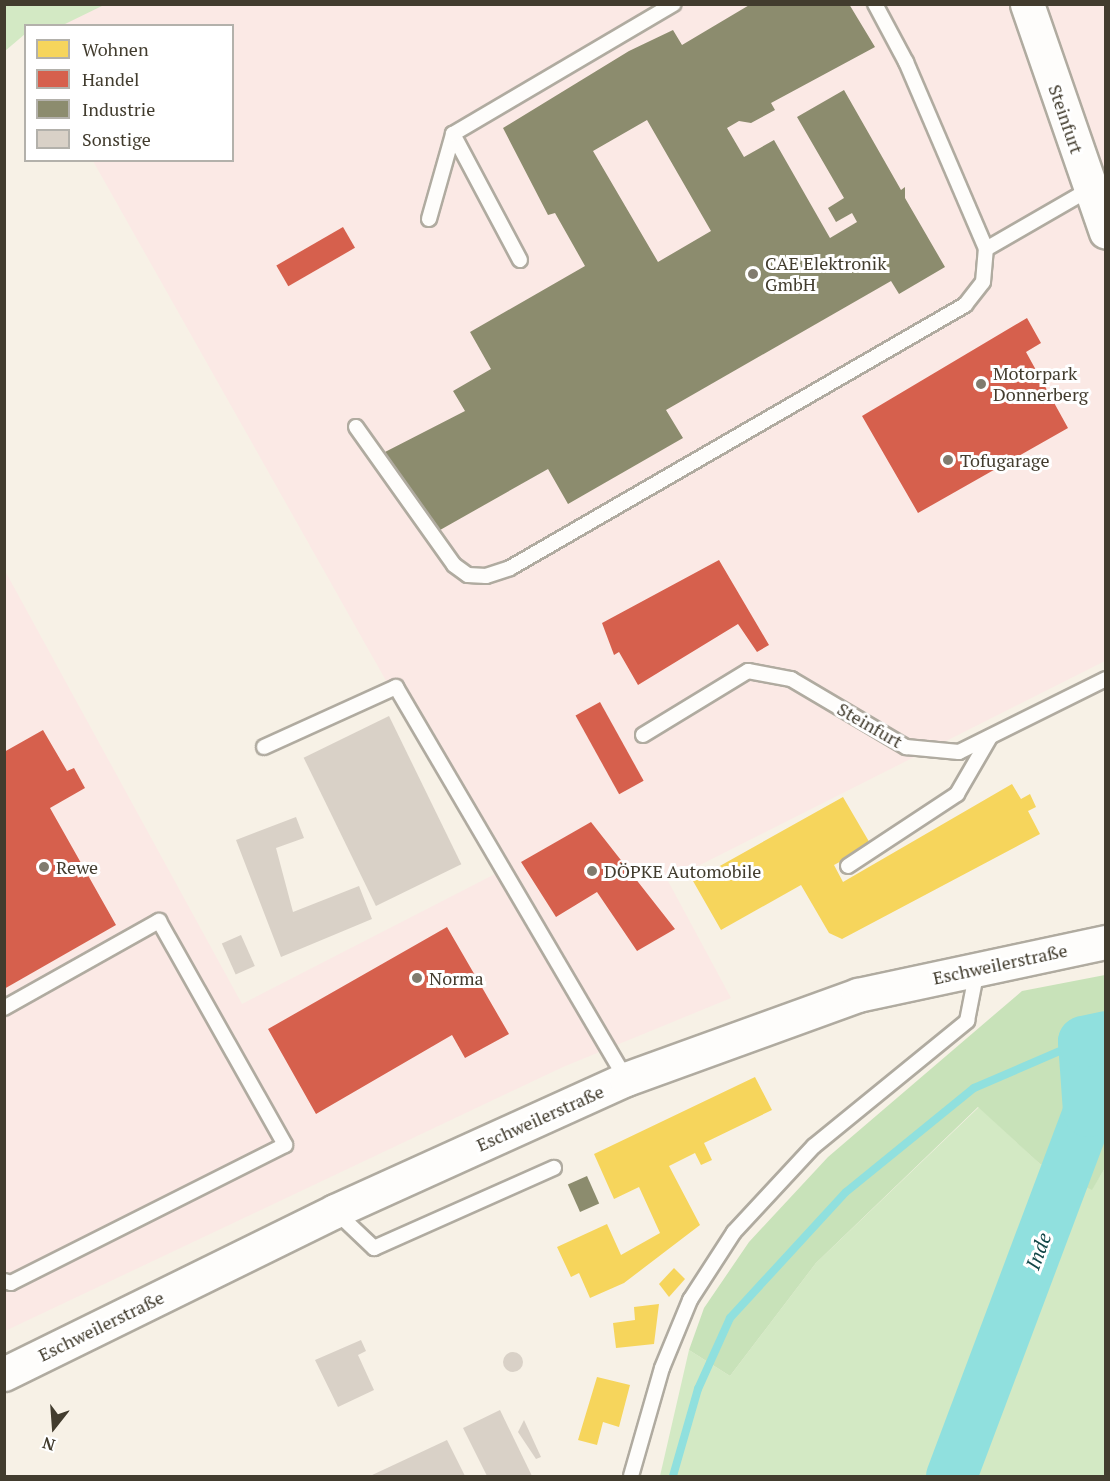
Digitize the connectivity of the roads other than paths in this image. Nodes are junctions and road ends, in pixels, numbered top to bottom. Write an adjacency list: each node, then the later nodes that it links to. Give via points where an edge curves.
1 (674, 4): 4 (lane)
2 (874, 4): 8 (lane, via 906,62)
3 (1027, 4): 5 (main road, Steinfurt)
4 (453, 134): 6 (lane); 9 (lane)
5 (1090, 189): 7 (main road, Steinfurt); 8 (lane)
6 (429, 219)
7 (1106, 232)
8 (986, 249): 10 (lane, via 983,282 965,305 510,568 486,576 468,575 454,565)
9 (520, 260)
10 (356, 427)
11 (1106, 679): 13 (lane, Steinfurt)
12 (644, 735): 13 (lane, Steinfurt, via 748,671 791,679 906,747 959,752)
13 (990, 737): 15 (lane, via 957,794)
14 (264, 747): 19 (lane, via 396,687)
15 (848, 866)
16 (1106, 942): 17 (main road, Eschweilerstraße)
17 (977, 968): 19 (main road, Eschweilerstraße, via 858,995); 24 (lane, via 967,1021 814,1146 734,1232 690,1300 662,1368)
18 (4, 1008): 22 (lane, via 159,921 285,1145)
19 (626, 1079): 21 (main road, Eschweilerstraße)
20 (554, 1168): 21 (lane, via 374,1248)
21 (336, 1211): 23 (main road, Eschweilerstraße)
22 (7, 1279)
23 (4, 1374)
24 (631, 1476)

